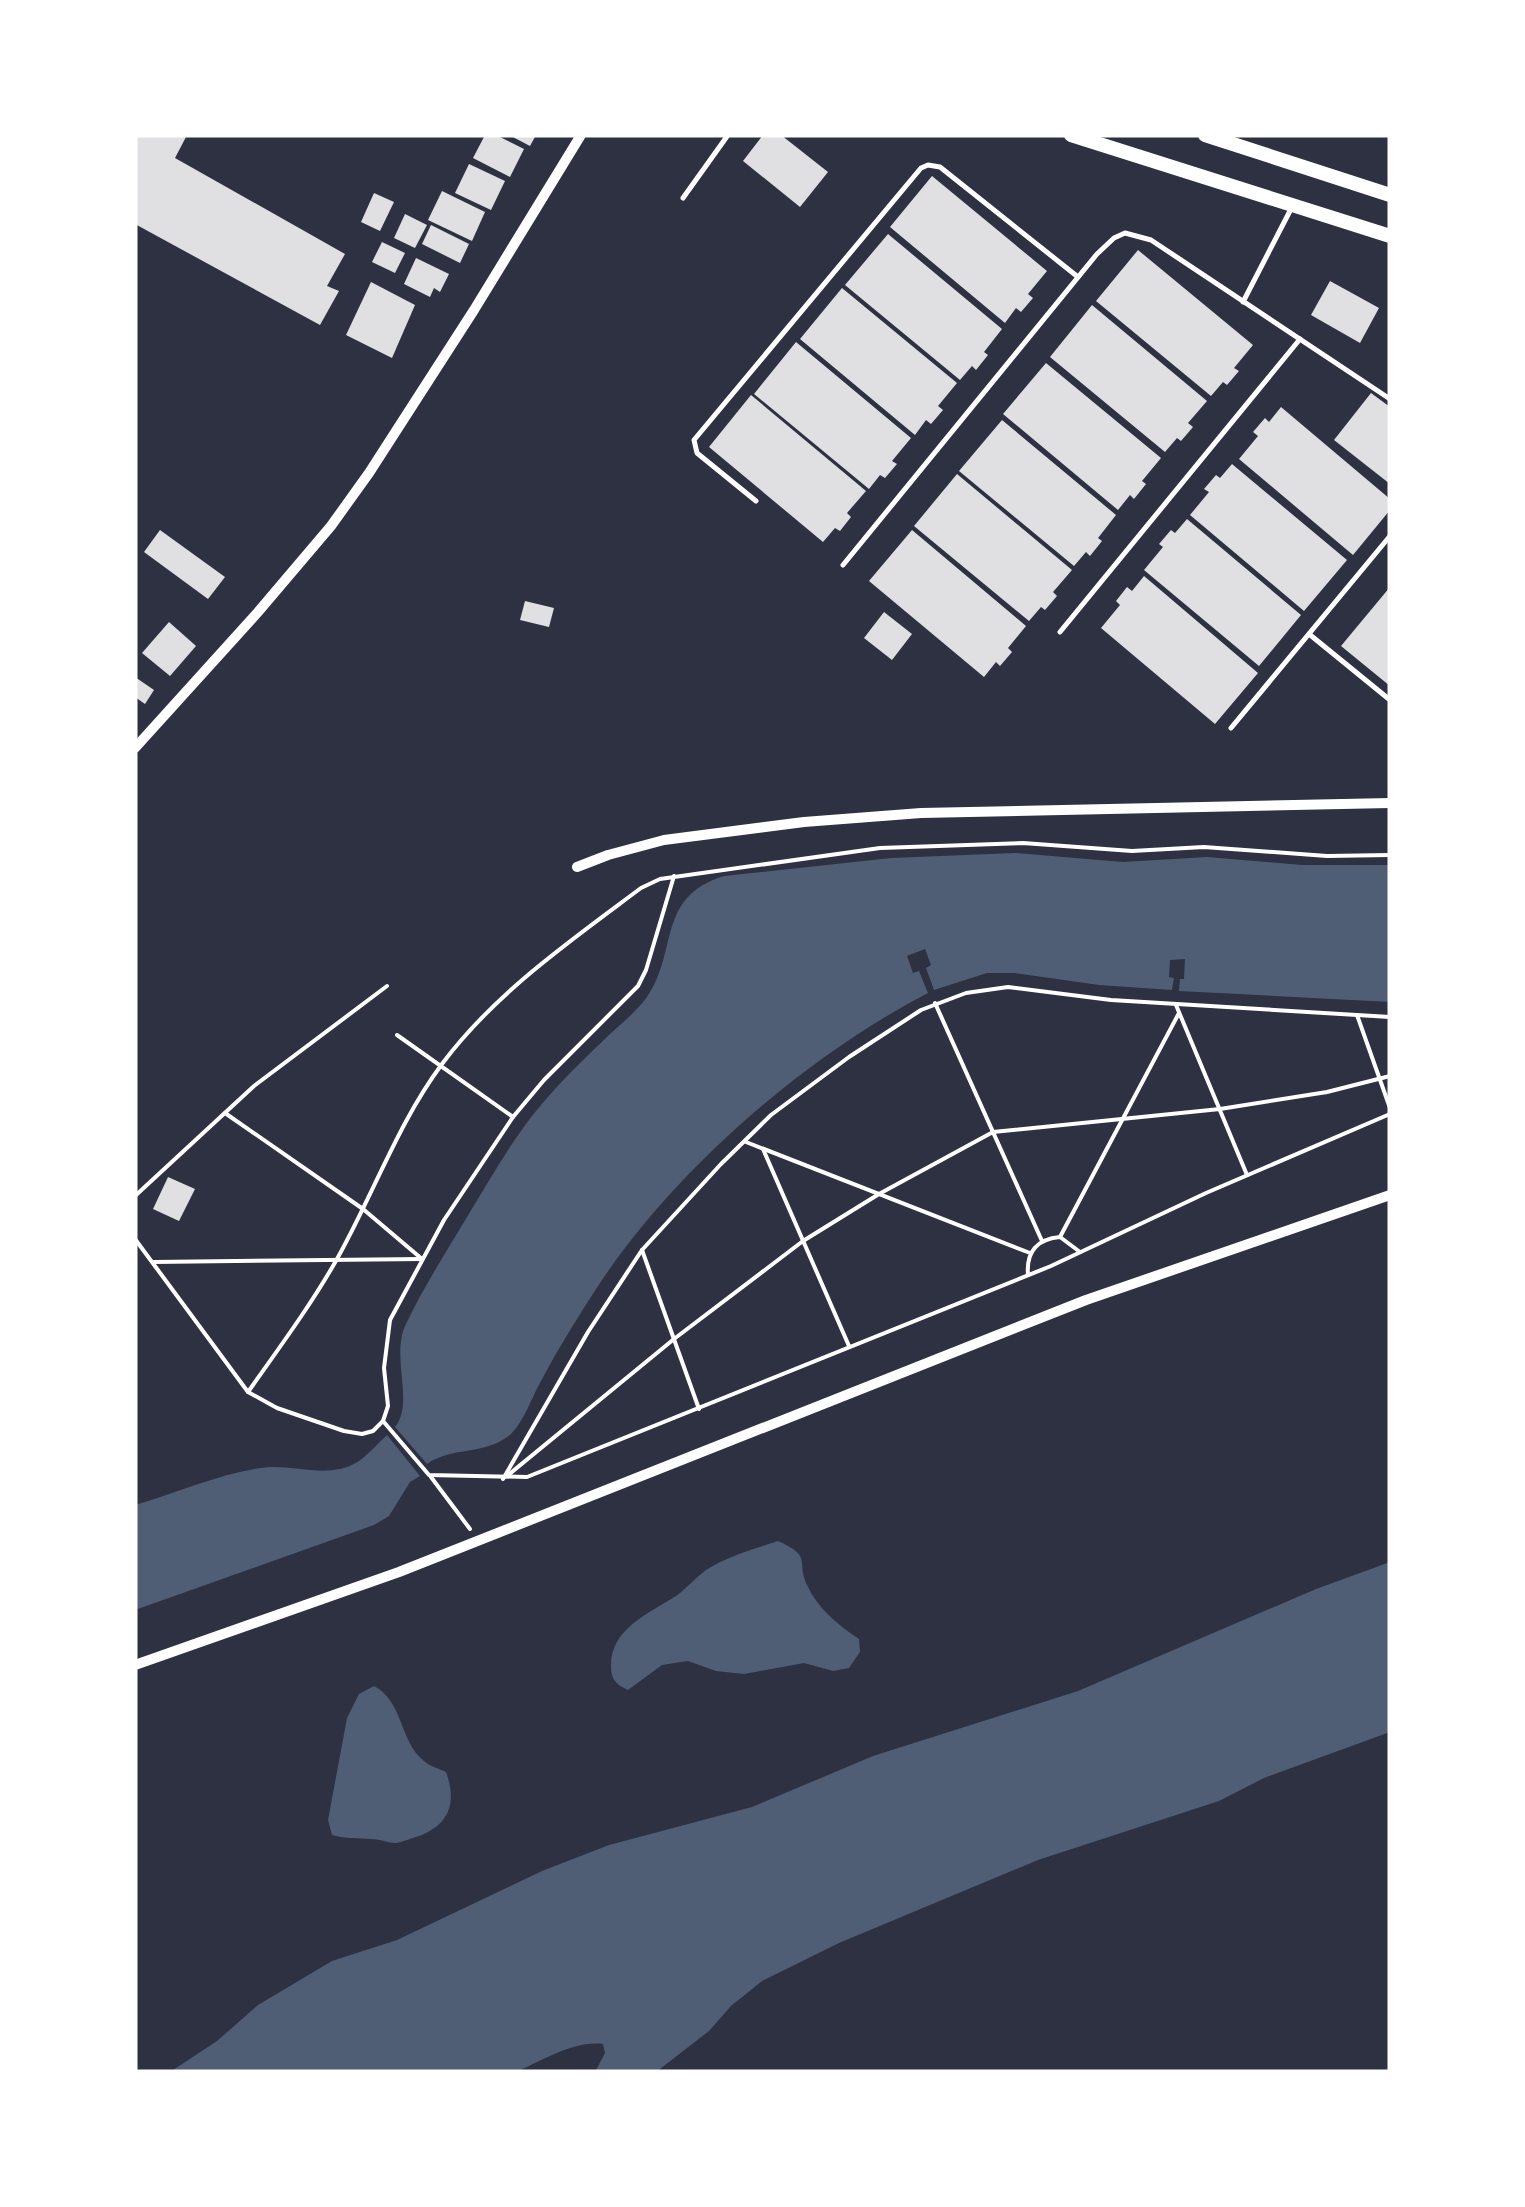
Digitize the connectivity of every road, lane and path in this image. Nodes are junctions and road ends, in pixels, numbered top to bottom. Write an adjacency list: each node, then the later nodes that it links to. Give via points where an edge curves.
1 (581, 135): 20 (street, via 341,513)
2 (728, 135): 6 (lane)
3 (1071, 135): 7 (main road)
4 (1205, 135): 5 (main road)
5 (1390, 195)
6 (682, 198)
7 (1292, 206): 8 (main road); 10 (lane)
8 (1390, 236)
9 (1078, 278): 10 (lane, via 1114,238 1138,234); 13 (lane, via 940,167 921,168 694,440 697,453); 15 (lane)
10 (1243, 302): 11 (lane)
11 (1300, 340): 12 (lane); 16 (lane)
12 (1390, 399)
13 (756, 501)
14 (1390, 536): 17 (lane)
15 (843, 565)
16 (1060, 632)
17 (1309, 634): 18 (lane); 19 (lane)
18 (1390, 700)
19 (1231, 728)
20 (135, 748)
21 (1390, 803): 23 (street, via 921,813 804,822 664,840)
22 (1390, 855): 24 (path, via 1204,847 1132,852 1023,842 880,848)
23 (576, 867)
24 (674, 876): 32 (path, via 641,888 524,978); 38 (path, via 638,986)
25 (387, 986): 37 (path)
26 (936, 1003): 27 (path, via 1008,987); 40 (path); 41 (path, via 820,1078)
27 (1176, 1005): 28 (path); 29 (path)
28 (1179, 1013): 35 (path); 39 (path)
29 (1356, 1015): 30 (path); 34 (path)
30 (1390, 1017)
31 (397, 1035): 32 (path)
32 (440, 1066): 38 (path); 47 (path)
33 (1390, 1076): 34 (path)
34 (1379, 1078): 35 (path); 36 (path)
35 (1220, 1109): 39 (path); 43 (path)
36 (1390, 1111): 43 (path)
37 (224, 1112): 46 (path); 47 (path)
38 (513, 1116): 55 (path)
39 (1122, 1121): 40 (path); 48 (path)
40 (993, 1132): 44 (path); 51 (path)
41 (744, 1142): 42 (path); 52 (path)
42 (763, 1149): 44 (path); 50 (path)
43 (1248, 1175): 54 (path)
44 (879, 1194): 50 (path); 53 (path)
45 (1390, 1195): 66 (street, via 1086,1300)
46 (135, 1196)
47 (363, 1208): 55 (path); 56 (path)
48 (1060, 1237): 51 (path); 54 (path)
49 (135, 1239): 57 (path)
50 (803, 1241): 59 (path); 60 (path)
51 (1042, 1241): 53 (path)
52 (642, 1250): 59 (path); 65 (path)
53 (1030, 1252): 58 (path)
54 (1080, 1252): 58 (path)
55 (422, 1259): 56 (path); 63 (path, via 390,1320)
56 (336, 1260): 57 (path); 61 (path)
57 (153, 1262): 61 (path)
58 (1028, 1275): 60 (path)
59 (674, 1340): 62 (path); 65 (path)
60 (848, 1346): 62 (path)
61 (248, 1392): 63 (path, via 344,1431 362,1434)
62 (699, 1408): 65 (path, via 527,1477)
63 (383, 1421): 64 (path)
64 (430, 1475): 65 (path); 66 (path)
65 (503, 1479)
66 (479, 1541): 67 (street)
67 (135, 1664)

